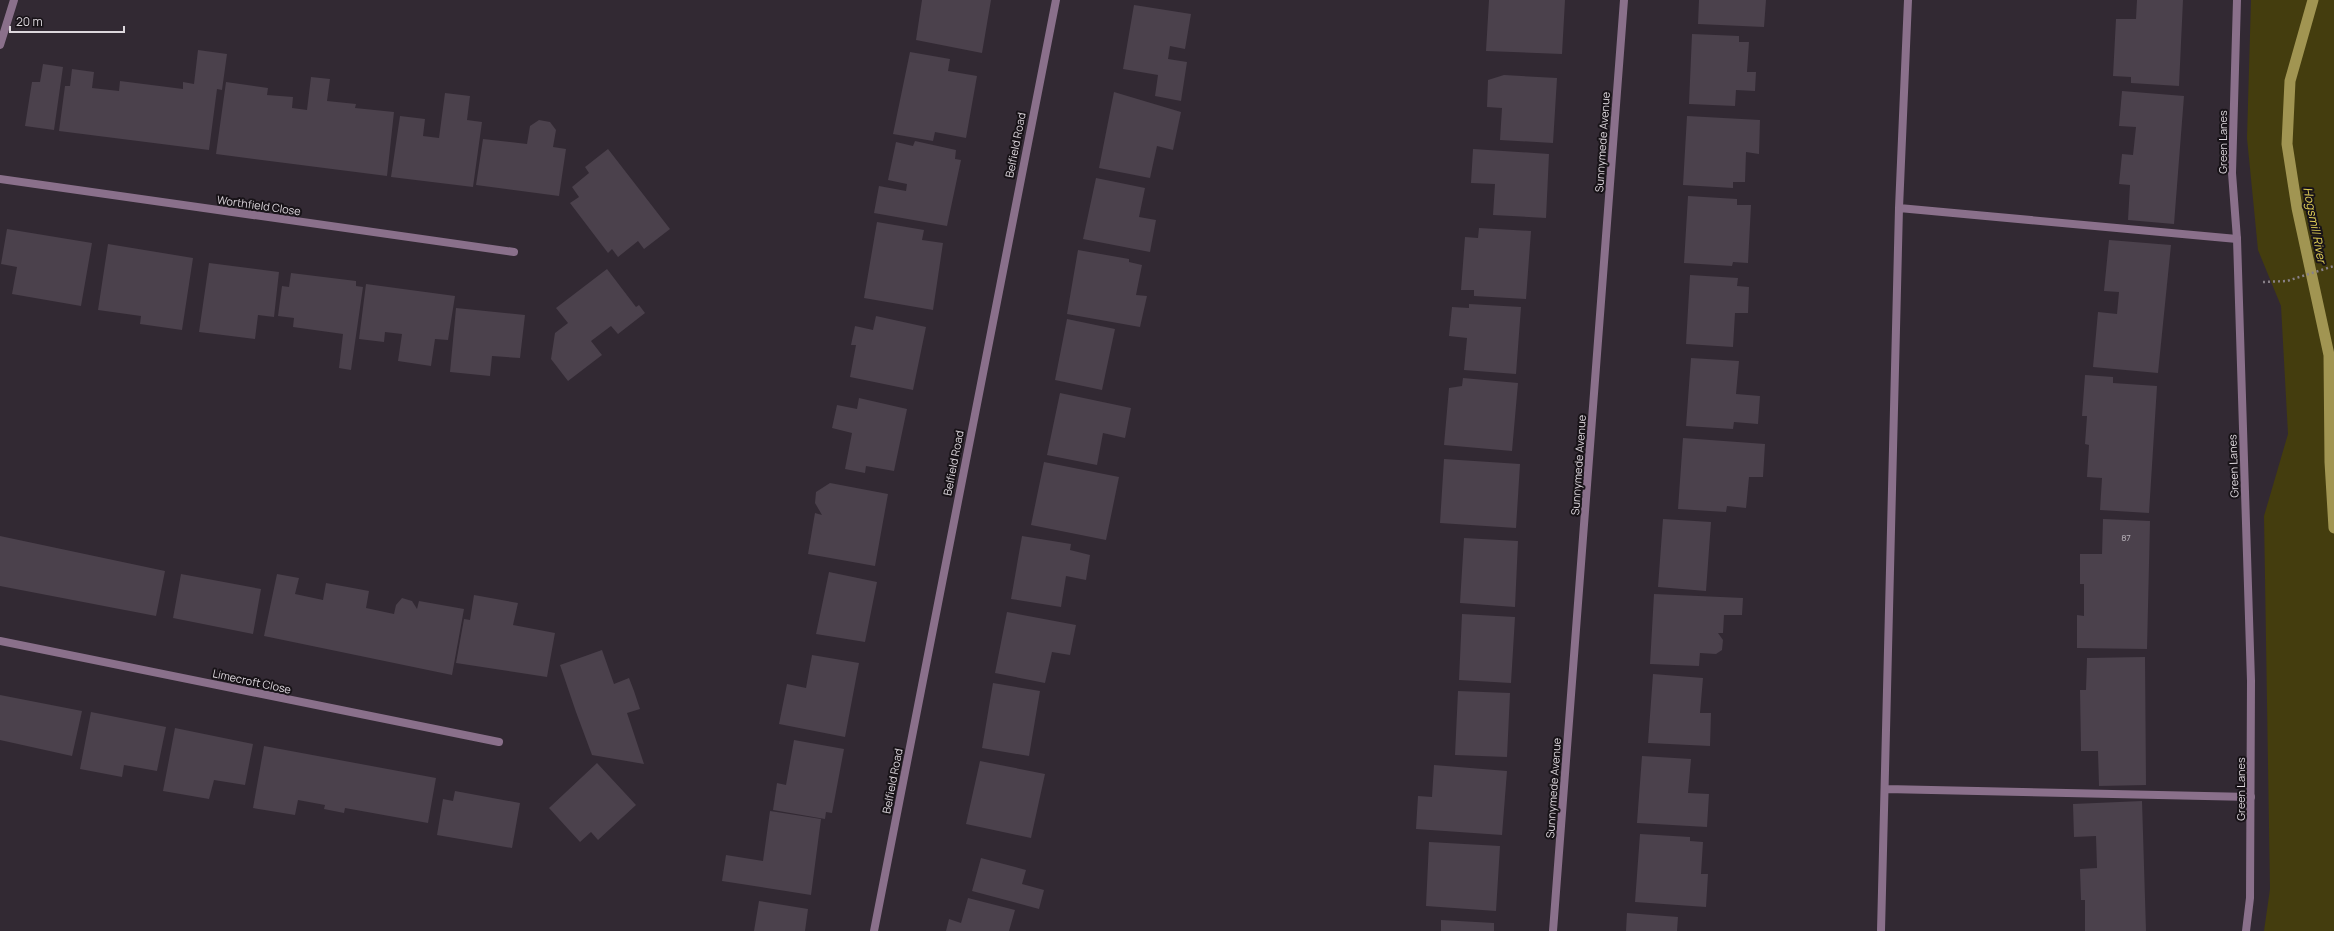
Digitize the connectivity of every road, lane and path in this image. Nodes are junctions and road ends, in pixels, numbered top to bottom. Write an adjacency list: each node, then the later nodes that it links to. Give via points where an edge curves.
1 (14, 0): 6 (street)
2 (1056, 0): 17 (street, Belfield Road)
3 (1624, 0): 18 (street, Sunnymede Avenue)
4 (1908, 0): 8 (street)
5 (2237, 0): 9 (street, Green Lanes, via 2232,173)
6 (0, 45)
7 (0, 179): 10 (street, Worthfield Close)
8 (1899, 208): 9 (street); 15 (street)
9 (2237, 239): 16 (street, Green Lanes, via 2251,681)
10 (514, 252)
11 (2334, 266): 12 (path)
12 (2287, 281)
13 (0, 641): 14 (street, Limecroft Close)
14 (500, 742)
15 (1886, 789): 16 (street); 19 (street)
16 (2250, 797): 20 (street, Green Lanes, via 2250,898)
17 (874, 931)
18 (1553, 931)
19 (1881, 931)
20 (2246, 931)

